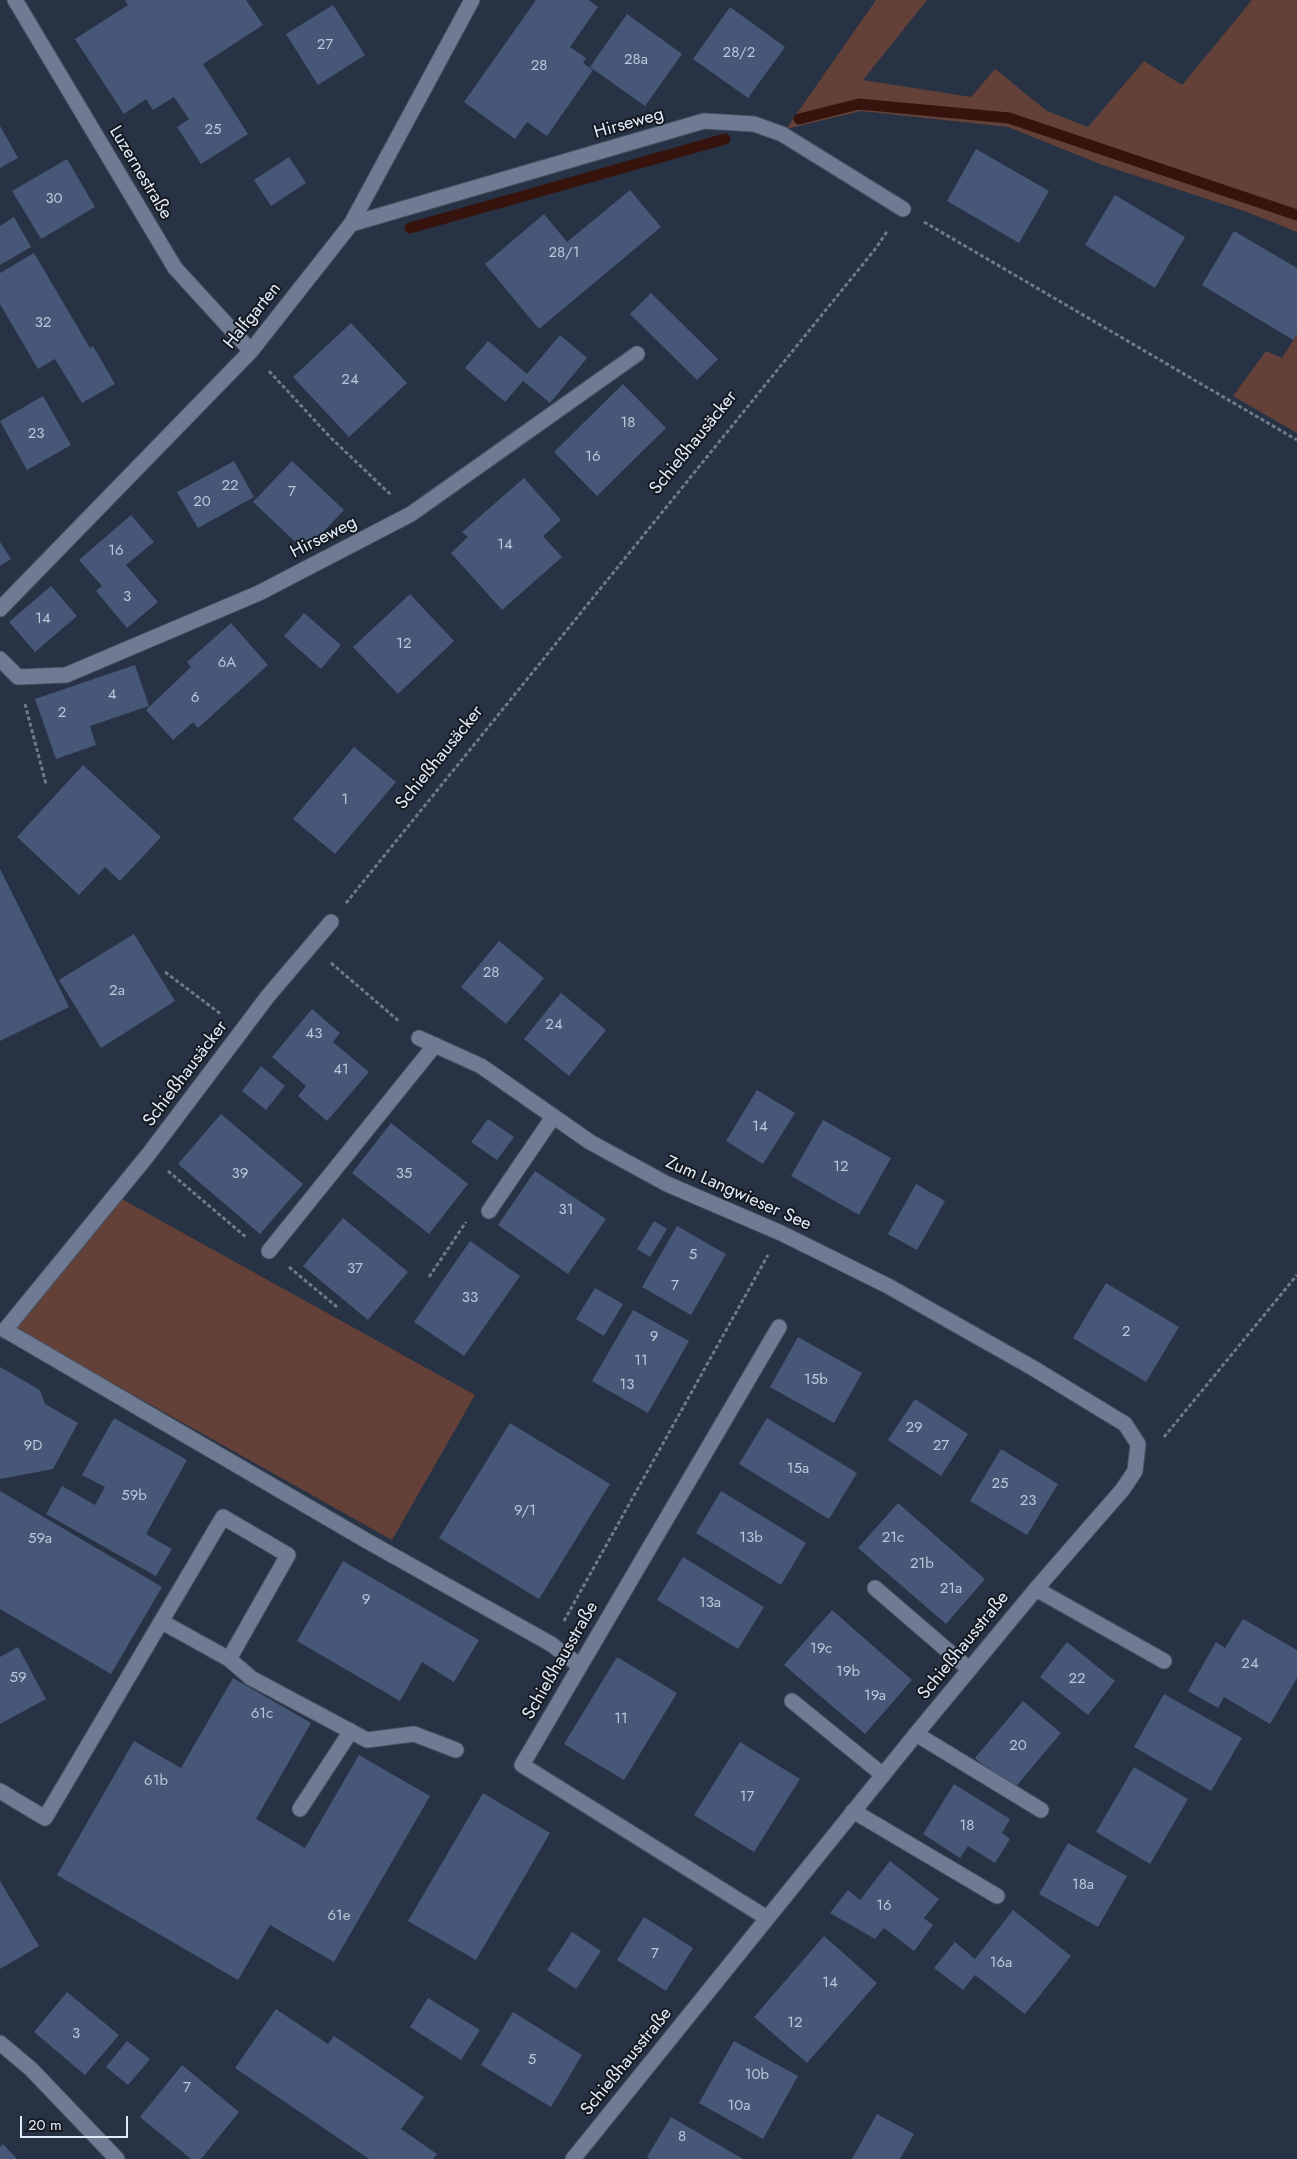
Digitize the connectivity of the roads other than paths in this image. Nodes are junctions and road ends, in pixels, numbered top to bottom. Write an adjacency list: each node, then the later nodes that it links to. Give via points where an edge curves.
1 (15, 0): 5 (street, Luzernestraße, via 174,268)
2 (472, 0): 4 (street, Halfgarten)
3 (902, 209): 4 (street, Hirseweg, via 782,134 754,124 704,121)
4 (351, 224): 5 (street, Halfgarten)
5 (251, 351): 7 (street, Halfgarten)
6 (637, 354): 8 (street, Hirseweg, via 411,514 260,593 66,674 18,677)
7 (0, 609)
8 (0, 659)
9 (331, 922): 22 (street, Schießhausäcker, via 268,996 148,1155 5,1330 551,1644)
10 (419, 1038): 11 (street, Zum Langwieser See)
11 (435, 1045): 12 (street, Zum Langwieser See, via 481,1066); 14 (street)
12 (553, 1116): 13 (street); 16 (street, Zum Langwieser See, via 590,1142 667,1184 781,1233 888,1286 1125,1424 1138,1444)
13 (489, 1211)
14 (269, 1251)
15 (779, 1327): 22 (street, Schießhausstraße)
16 (1136, 1471): 18 (street, Schießhausstraße)
17 (875, 1588): 23 (street)
18 (1036, 1588): 21 (street); 23 (street, Schießhausstraße)
19 (162, 1622): 20 (street); 20 (street, via 223,1518 288,1555); 29 (street, via 45,1818)
20 (229, 1658): 25 (street, via 251,1678)
21 (1164, 1661)
22 (580, 1666): 34 (street, Schießhausstraße, via 522,1765)
23 (969, 1670): 26 (street, Schießhausstraße)
24 (792, 1701): 28 (street)
25 (350, 1731): 27 (street, via 367,1740 414,1734); 30 (street)
26 (916, 1734): 28 (street, Schießhausstraße); 31 (street)
27 (456, 1750)
28 (883, 1775): 32 (street, Schießhausstraße)
29 (0, 1791)
30 (300, 1809)
31 (1041, 1810)
32 (853, 1811): 33 (street); 34 (street, Schießhausstraße)
33 (997, 1896)
34 (767, 1918): 37 (street, Schießhausstraße)
35 (0, 2043): 36 (street, via 31,2069)
36 (117, 2159)
37 (572, 2159)

